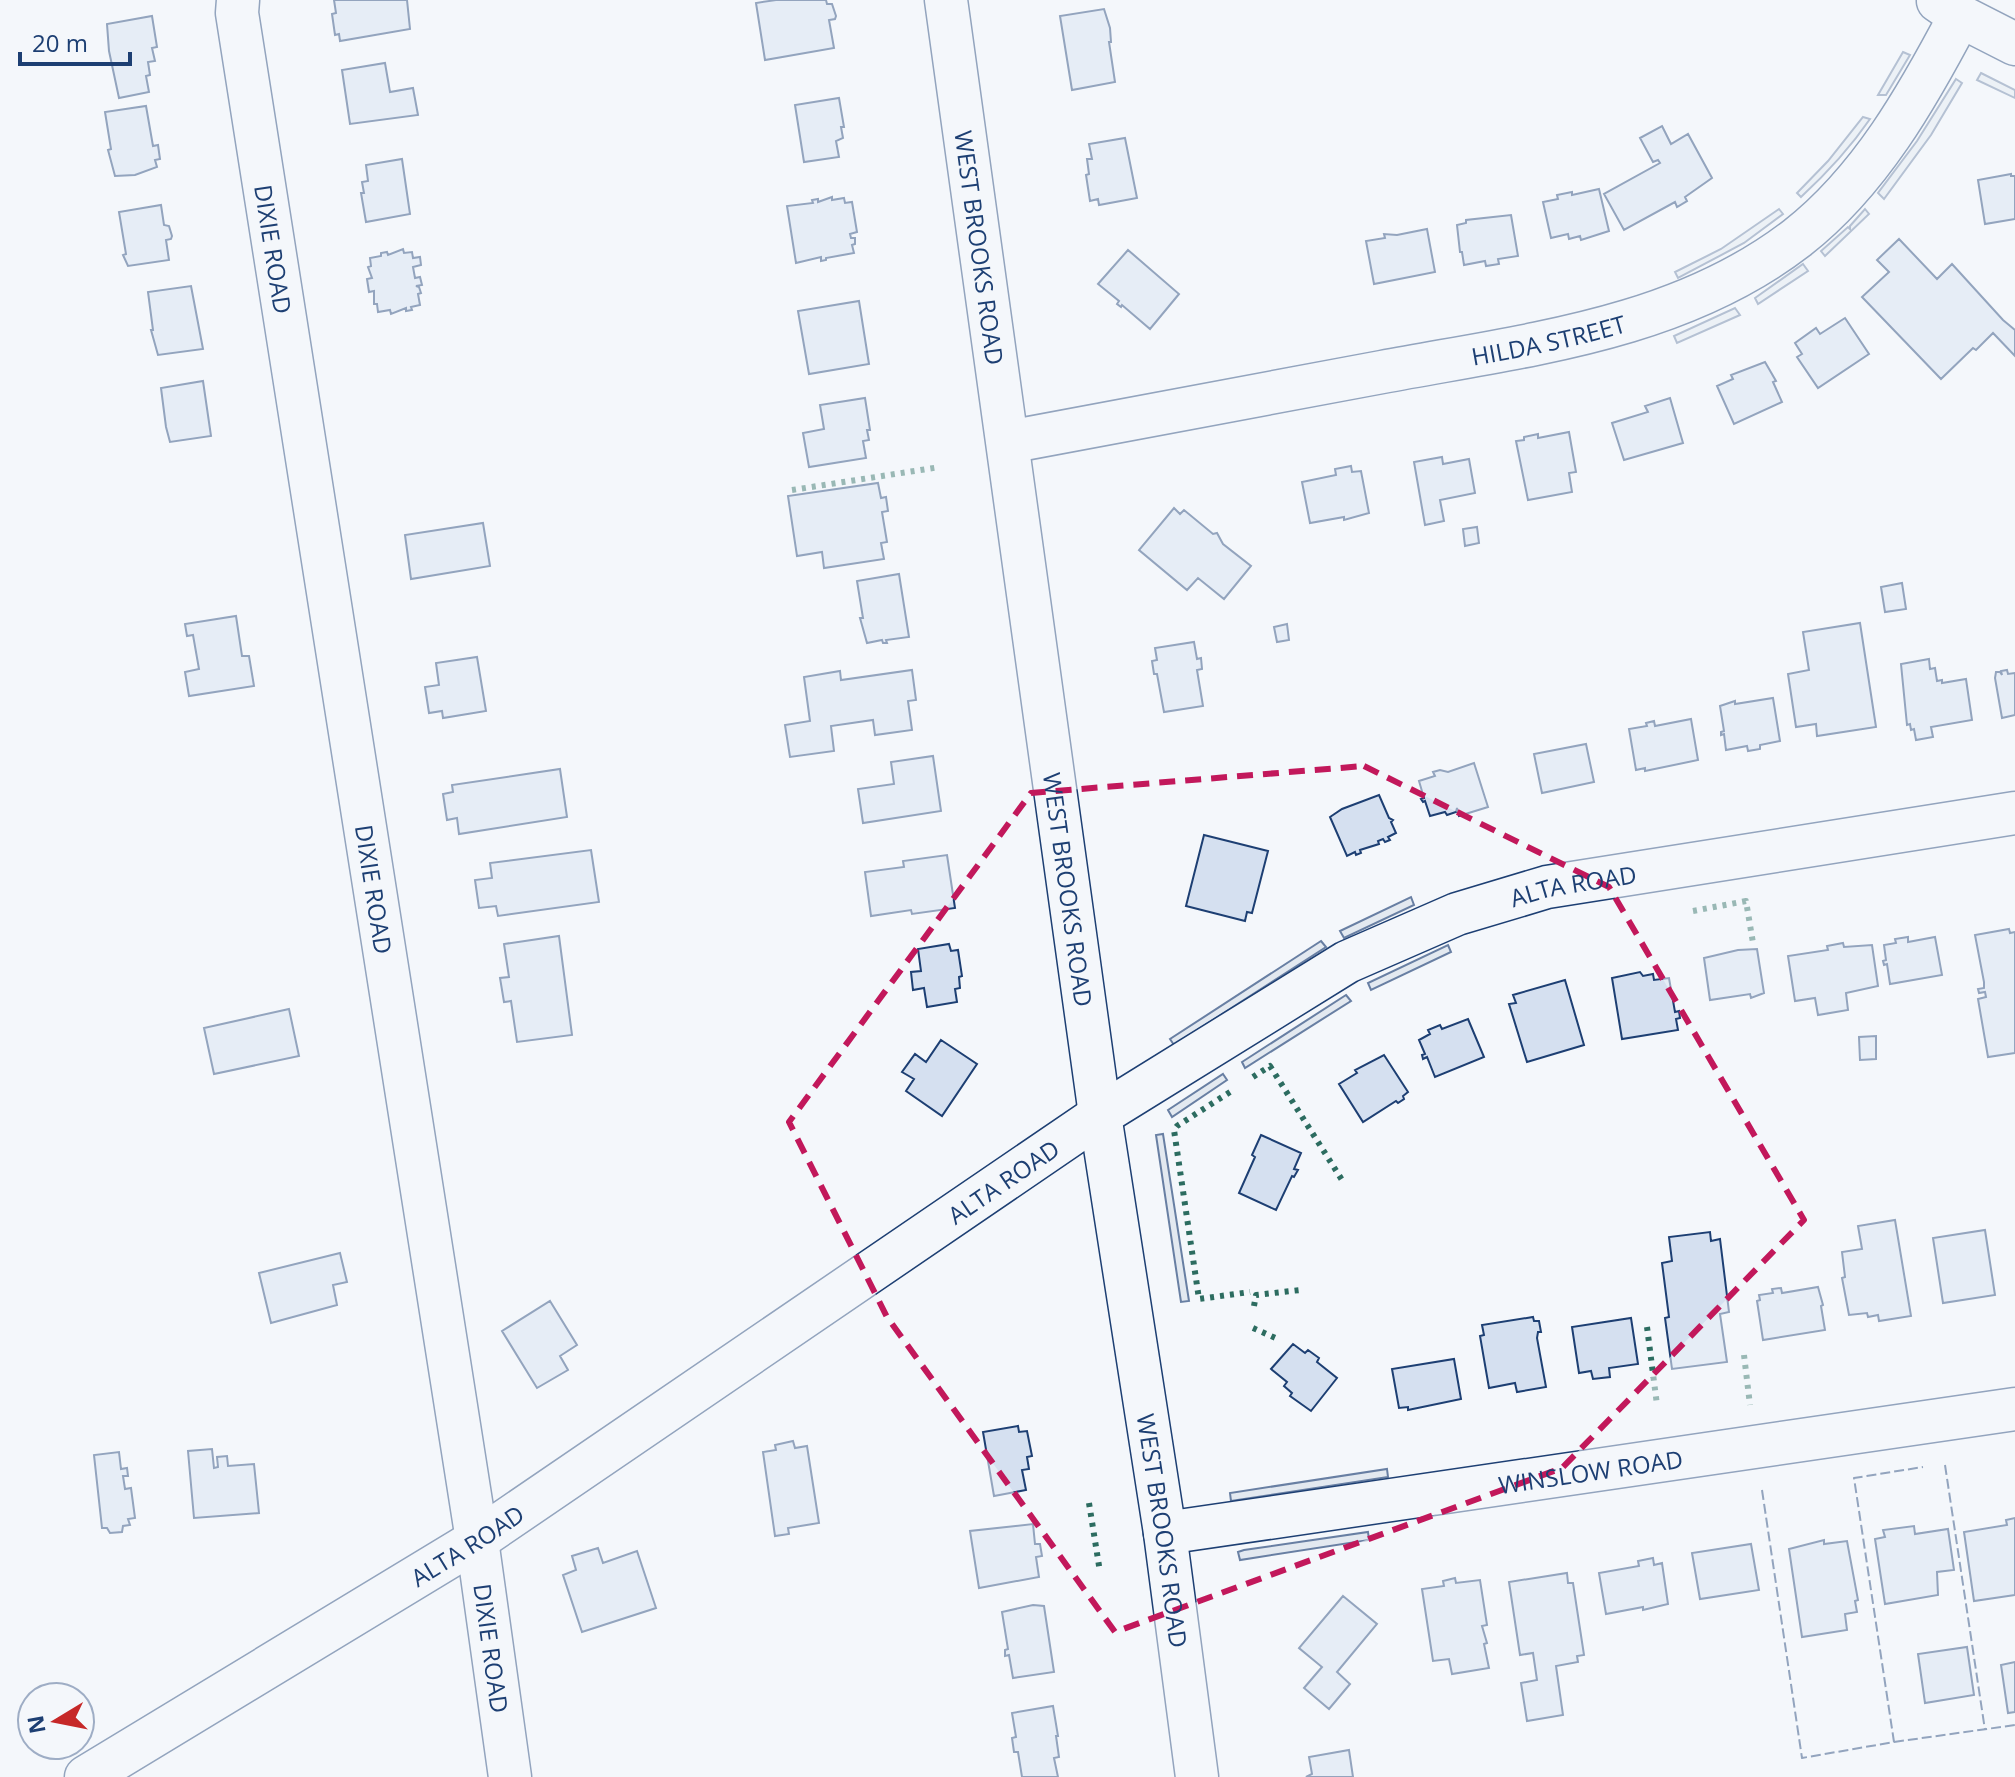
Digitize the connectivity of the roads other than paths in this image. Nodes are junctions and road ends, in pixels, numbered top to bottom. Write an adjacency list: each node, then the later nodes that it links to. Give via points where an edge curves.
1 (238, 0): 10 (street, DIXIE ROAD)
2 (946, 0): 5 (street, WEST BROOKS ROAD)
3 (1949, 8): 4 (street); 5 (street, HILDA STREET, via 1926,81 1854,181 1776,252 1677,306 1520,346)
4 (2015, 44)
5 (1008, 442): 7 (street, WEST BROOKS ROAD)
6 (2015, 813): 7 (street, ALTA ROAD, via 1590,879 1457,914 1347,962)
7 (1100, 1115): 9 (street, WEST BROOKS ROAD); 10 (street, ALTA ROAD)
8 (2015, 1409): 9 (street, WINSLOW ROAD)
9 (1165, 1533): 13 (street, WEST BROOKS ROAD)
10 (477, 1540): 11 (street, ALTA ROAD); 12 (street, DIXIE ROAD)
11 (86, 1777)
12 (510, 1777)
13 (1197, 1777)

